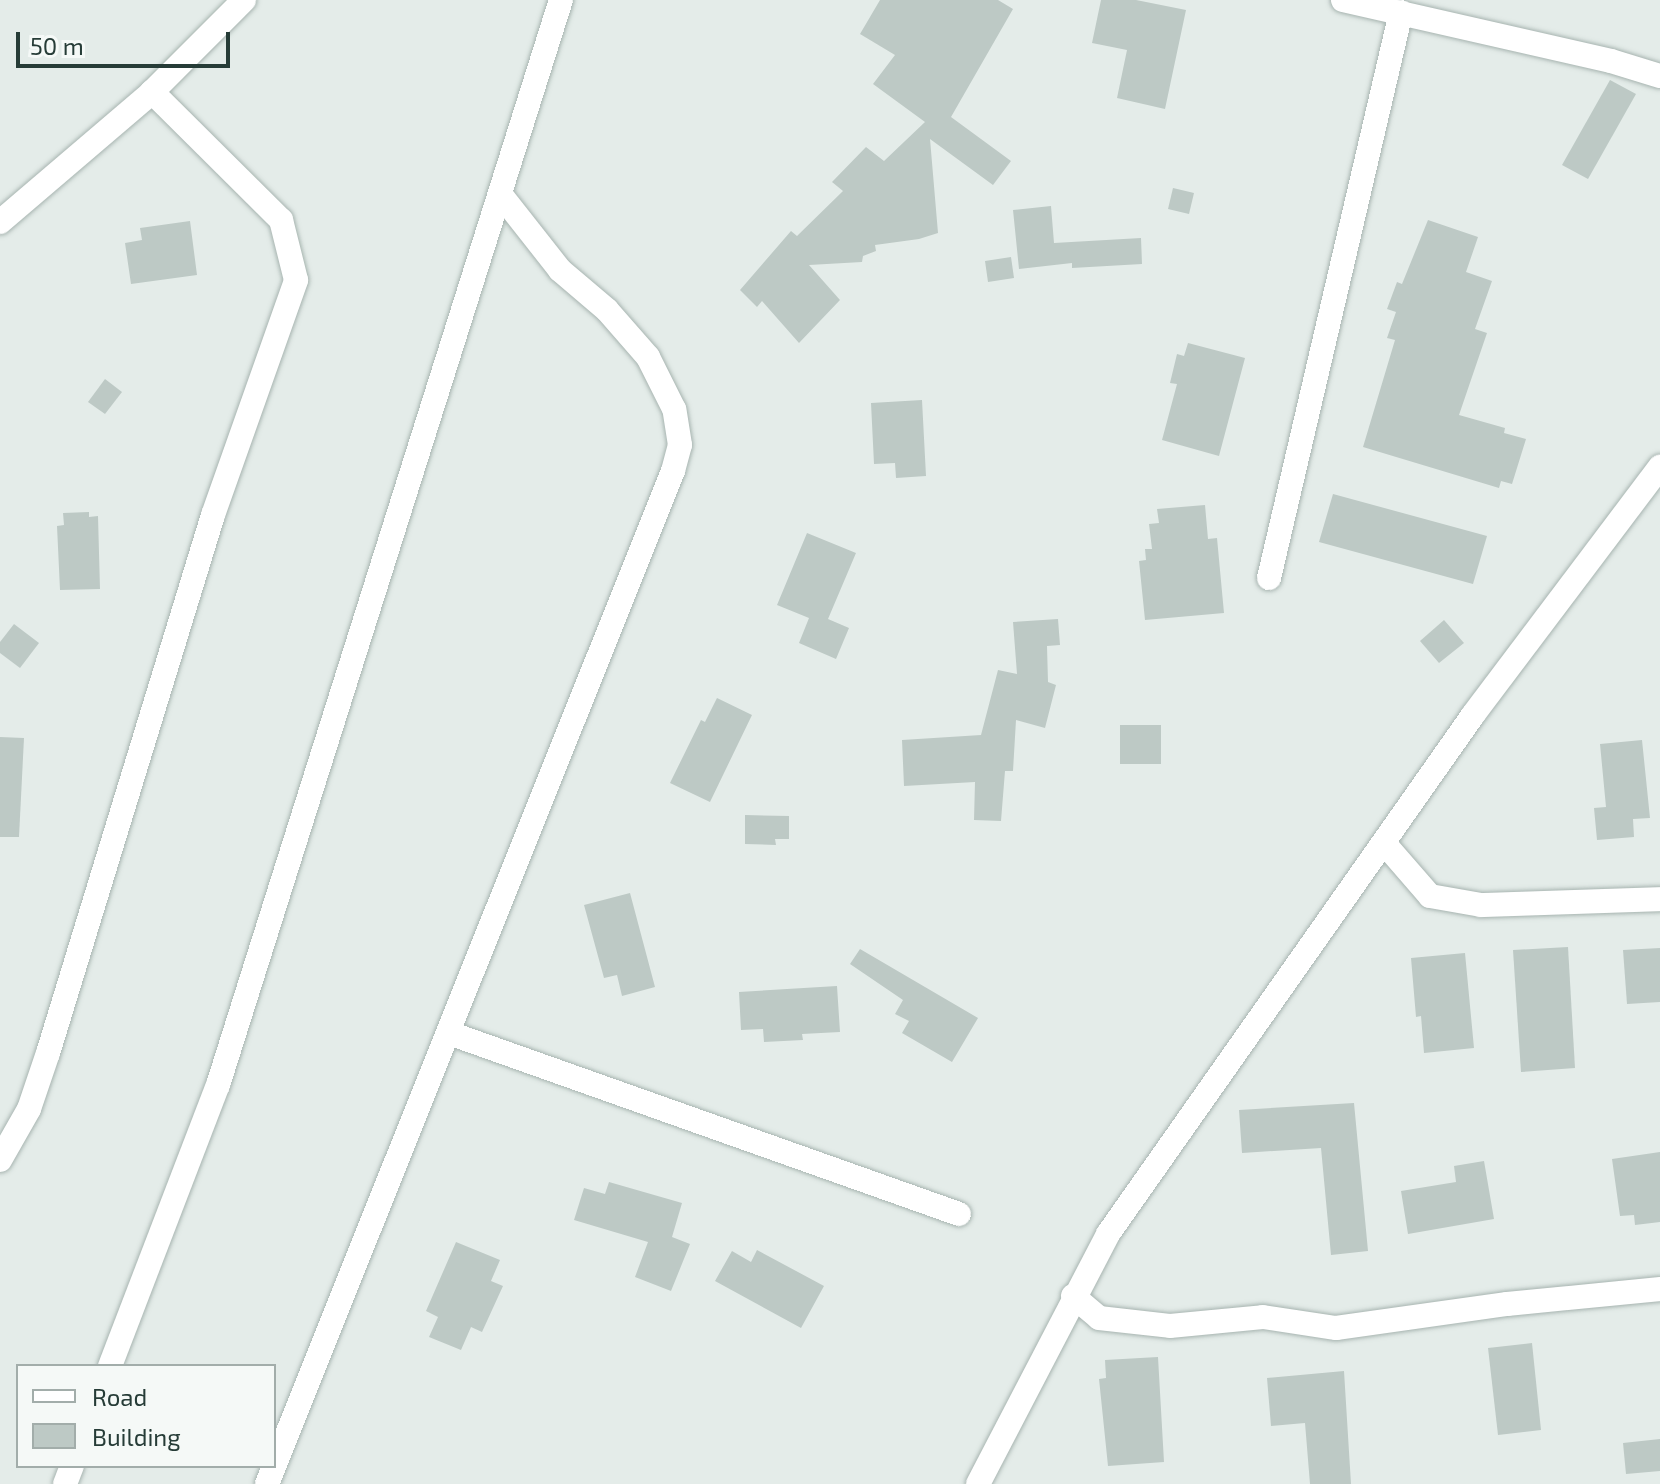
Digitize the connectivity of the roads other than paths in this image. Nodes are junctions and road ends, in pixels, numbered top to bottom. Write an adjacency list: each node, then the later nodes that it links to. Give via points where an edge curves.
1 (244, 0): 6 (street)
2 (561, 0): 7 (street)
3 (1343, 0): 4 (street)
4 (1401, 12): 5 (street); 10 (street)
5 (1660, 76)
6 (152, 92): 8 (street); 14 (street, via 281,220 296,280 213,515 29,1109)
7 (501, 195): 13 (street, via 560,270 607,310 648,357 674,409 680,445); 18 (street, via 218,1085)
8 (0, 222)
9 (1660, 467): 11 (street)
10 (1269, 578)
11 (1384, 843): 12 (street, via 1430,896 1481,905); 17 (street, via 1108,1234)
12 (1660, 899)
13 (449, 1033): 15 (street); 19 (street)
14 (0, 1160)
15 (959, 1214)
16 (1660, 1289): 17 (street, via 1336,1328 1263,1317 1170,1326 1099,1318)
17 (1073, 1296): 20 (street)
18 (111, 1364)
19 (276, 1462)
20 (978, 1484)

